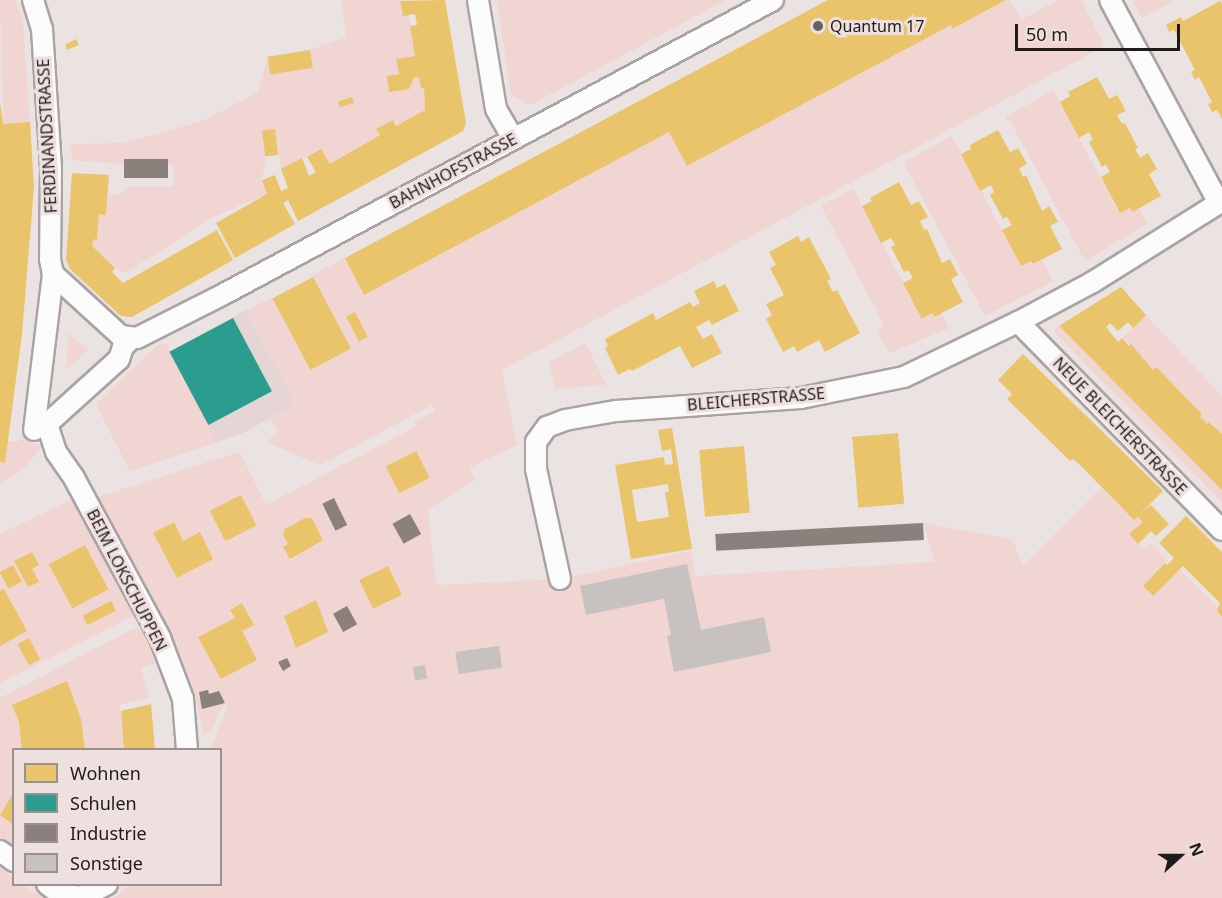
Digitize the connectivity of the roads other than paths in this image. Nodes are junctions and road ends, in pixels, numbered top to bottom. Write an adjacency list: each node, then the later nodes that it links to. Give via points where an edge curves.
1 (33, 0): 7 (street, FERDINANDSTRASSE, via 42,29)
2 (478, 0): 5 (street, via 496,109)
3 (773, 0): 5 (street, BAHNHOFSTRASSE)
4 (1110, 0): 6 (street)
5 (513, 138): 9 (street, BAHNHOFSTRASSE, via 164,326)
6 (1221, 202): 8 (street, BLEICHERSTRASSE, via 1137,257)
7 (53, 274): 9 (street, via 121,336); 10 (street, FERDINANDSTRASSE)
8 (1018, 322): 13 (street, NEUE BLEICHERSTRASSE); 14 (street, BLEICHERSTRASSE, via 895,380 801,398 616,411 547,427 536,442 536,469)
9 (132, 338): 11 (street, via 119,358)
10 (41, 379): 11 (street, FERDINANDSTRASSE, via 43,398); 12 (street, FERDINANDSTRASSE)
11 (58, 413): 15 (street, BEIM LOKSCHUPPEN, via 47,424 56,452 74,478 160,638 183,699)
12 (34, 430)
13 (1222, 530)
14 (560, 579)
15 (187, 748)
16 (48, 886): 17 (street, via 61,895 82,897)
17 (105, 886)

